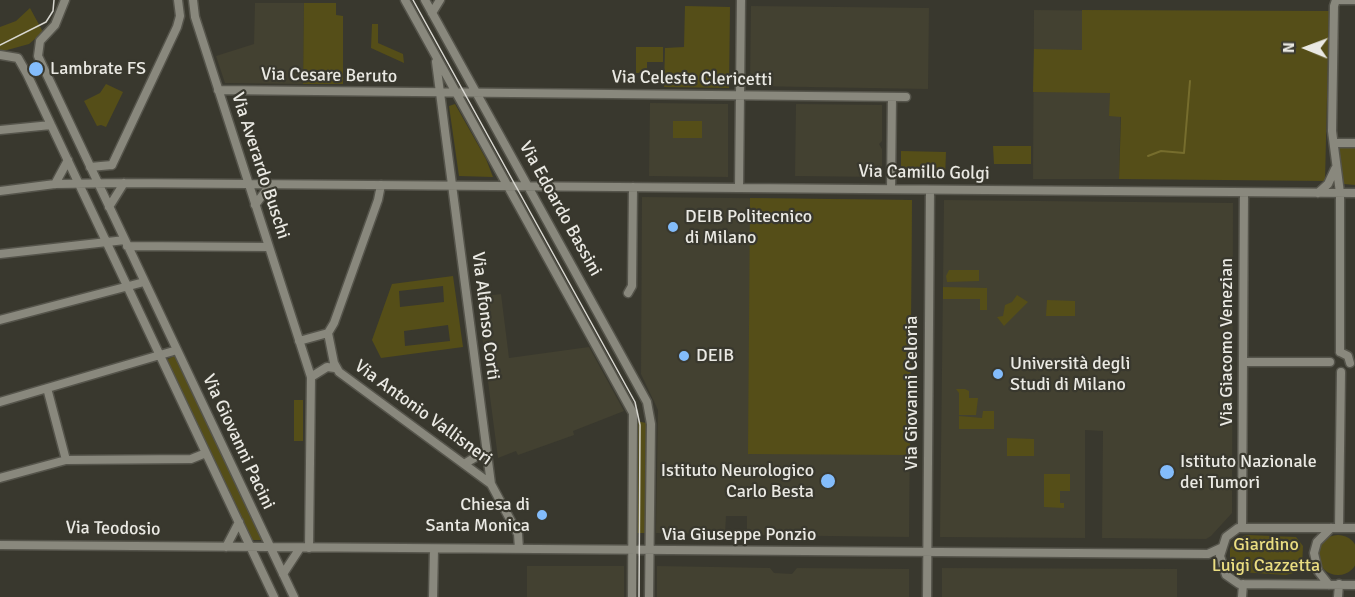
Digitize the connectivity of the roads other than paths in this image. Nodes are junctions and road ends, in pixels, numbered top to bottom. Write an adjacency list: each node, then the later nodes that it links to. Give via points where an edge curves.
1 (178, 0): 12 (street)
2 (193, 0): 11 (street, Via Averardo Buschi)
3 (405, 0): 14 (street, Via Edoardo Bassini)
4 (425, 0): 10 (street, Via Edoardo Bassini)
5 (440, 0): 10 (street)
6 (741, 0): 21 (street)
7 (1355, 0): 8 (street)
8 (1335, 1): 26 (street)
9 (64, 3): 15 (street, Via Giovanni Pacini, via 53,29 40,41 38,56)
10 (432, 13): 20 (street, Via Edoardo Bassini)
11 (198, 25): 12 (street, via 187,21); 17 (street, Via Averardo Buschi)
12 (177, 27): 30 (street)
13 (3, 55): 16 (street, Via Giovanni Pacini, via 19,60)
14 (435, 55): 18 (street, Via Edoardo Bassini); 19 (street, Via Edoardo Bassini)
15 (43, 67): 16 (street, via 33,67); 28 (street, Via Giovanni Pacini)
16 (27, 74): 24 (street, Via Giovanni Pacini)
17 (218, 90): 18 (street, Via Cesare Beruto); 36 (street, Via Averardo Buschi)
18 (440, 93): 19 (street); 40 (street, Via Edoardo Bassini)
19 (456, 93): 20 (street); 41 (street, Via Edoardo Bassini)
20 (476, 94): 21 (street, Via Celeste Clericetti); 42 (street, Via Edoardo Bassini)
21 (740, 96): 22 (street, Via Celeste Clericetti); 44 (street)
22 (892, 97): 23 (street, Via Celeste Clericetti); 45 (street)
23 (906, 97)
24 (51, 125): 25 (street); 29 (street, Via Giovanni Pacini)
25 (0, 130)
26 (1334, 143): 27 (street); 32 (street)
27 (1355, 143)
28 (79, 144): 29 (street); 31 (street, Via Giovanni Pacini)
29 (66, 156): 33 (street, Via Giovanni Pacini); 37 (street)
30 (112, 165): 31 (street); 35 (street)
31 (90, 167): 34 (street, Via Giovanni Pacini)
32 (1335, 168): 49 (street, via 1328,184); 50 (street)
33 (79, 183): 34 (street); 37 (street); 54 (street, Via Giovanni Pacini)
34 (98, 183): 35 (street); 53 (street, Via Giovanni Pacini)
35 (121, 183): 36 (street); 53 (street)
36 (248, 183): 38 (street); 52 (street, Via Averardo Buschi)
37 (55, 184): 47 (street)
38 (271, 184): 39 (street); 52 (street)
39 (381, 185): 40 (street); 62 (street)
40 (452, 185): 41 (street, Via Edoardo Bassini); 79 (street, Via Alfonso Corti)
41 (507, 186): 42 (street, Via Camillo Golgi); 65 (street, Via Edoardo Bassini)
42 (528, 186): 43 (street, Via Camillo Golgi); 64 (street, Via Edoardo Bassini)
43 (633, 187): 44 (street, Via Camillo Golgi); 60 (street, via 632,286)
44 (739, 188): 45 (street, Via Camillo Golgi)
45 (891, 189): 46 (street, Via Camillo Golgi)
46 (930, 190): 48 (street, Via Camillo Golgi); 99 (street, Via Giovanni Celoria)
47 (0, 191)
48 (1244, 192): 49 (street, Via Camillo Golgi); 69 (street, Via Giacomo Venezian)
49 (1318, 193): 50 (street, Via Camillo Golgi)
50 (1340, 193): 51 (street, Via Camillo Golgi); 67 (street)
51 (1355, 193)
52 (255, 205): 56 (street, Via Averardo Buschi)
53 (110, 207): 55 (street, Via Giovanni Pacini)
54 (106, 242): 55 (street); 57 (street); 59 (street, Via Giovanni Pacini)
55 (126, 243): 56 (street); 58 (street, Via Giovanni Pacini)
56 (269, 247): 63 (street, Via Averardo Buschi)
57 (0, 254)
58 (144, 282): 59 (street); 66 (street, Via Giovanni Pacini)
59 (127, 287): 61 (street); 68 (street, Via Giovanni Pacini)
60 (628, 293)
61 (0, 320)
62 (328, 333): 63 (street); 72 (street)
63 (299, 341): 74 (street, Via Averardo Buschi)
64 (614, 341): 65 (street); 77 (street, Via Edoardo Bassini)
65 (598, 349): 78 (street, Via Edoardo Bassini)
66 (177, 350): 68 (street); 92 (street, Via Giovanni Pacini)
67 (1340, 352): 70 (street); 71 (street)
68 (160, 355): 75 (street); 80 (street, Via Giovanni Pacini)
69 (1244, 362): 70 (street); 86 (street, Via Giacomo Venezian)
70 (1330, 362): 73 (street, via 1332,368)
71 (1352, 363): 73 (street)
72 (335, 368): 74 (street, via 327,367); 82 (street, Via Antonio Vallisneri)
73 (1341, 372): 87 (street)
74 (311, 377): 93 (street, Via Averardo Buschi)
75 (47, 388): 76 (street); 81 (street)
76 (0, 402)
77 (649, 409): 78 (street); 98 (street, Via Edoardo Bassini)
78 (633, 414): 97 (street, Via Edoardo Bassini)
79 (486, 451): 82 (street); 84 (street, Via Alfonso Corti)
80 (206, 453): 81 (street, via 191,459); 85 (street, Via Giovanni Pacini)
81 (66, 460): 83 (street)
82 (464, 464): 84 (street, Via Antonio Vallisneri)
83 (0, 478)
84 (491, 484): 96 (street, Via Alfonso Corti, via 519,535)
85 (239, 522): 90 (street); 91 (street, Via Giovanni Pacini)
86 (1242, 527): 87 (street); 94 (street, via 1230,533)
87 (1335, 528): 88 (street); 105 (street, via 1317,542 1314,554 1315,566)
88 (1355, 528)
89 (0, 545): 90 (street, Via Teodosio)
90 (226, 547): 91 (street, Via Teodosio)
91 (251, 547): 92 (street); 106 (street, Via Giovanni Pacini)
92 (270, 547): 93 (street, Via Giuseppe Ponzio); 102 (street, Via Giovanni Pacini)
93 (305, 548): 95 (street, Via Giuseppe Ponzio); 102 (street)
94 (1221, 548): 100 (street); 101 (street)
95 (434, 549): 96 (street, Via Giuseppe Ponzio); 108 (street)
96 (519, 549): 97 (street, Via Giuseppe Ponzio)
97 (632, 550): 98 (street, Via Giuseppe Ponzio); 109 (street, Via Edoardo Bassini)
98 (650, 550): 99 (street, Via Giuseppe Ponzio); 110 (street, Via Edoardo Bassini)
99 (926, 552): 100 (street, Via Giuseppe Ponzio); 111 (street, Via Giovanni Celoria)
100 (1208, 554): 101 (street)
101 (1221, 561): 104 (street, via 1230,578)
102 (283, 574): 107 (street, Via Giovanni Pacini)
103 (1354, 584): 105 (street)
104 (1242, 585): 105 (street); 112 (street)
105 (1334, 585): 113 (street)
106 (274, 597)
107 (294, 597)
108 (433, 597)
109 (632, 597)
110 (649, 597)
111 (927, 597)
112 (1242, 597)
113 (1338, 597)

